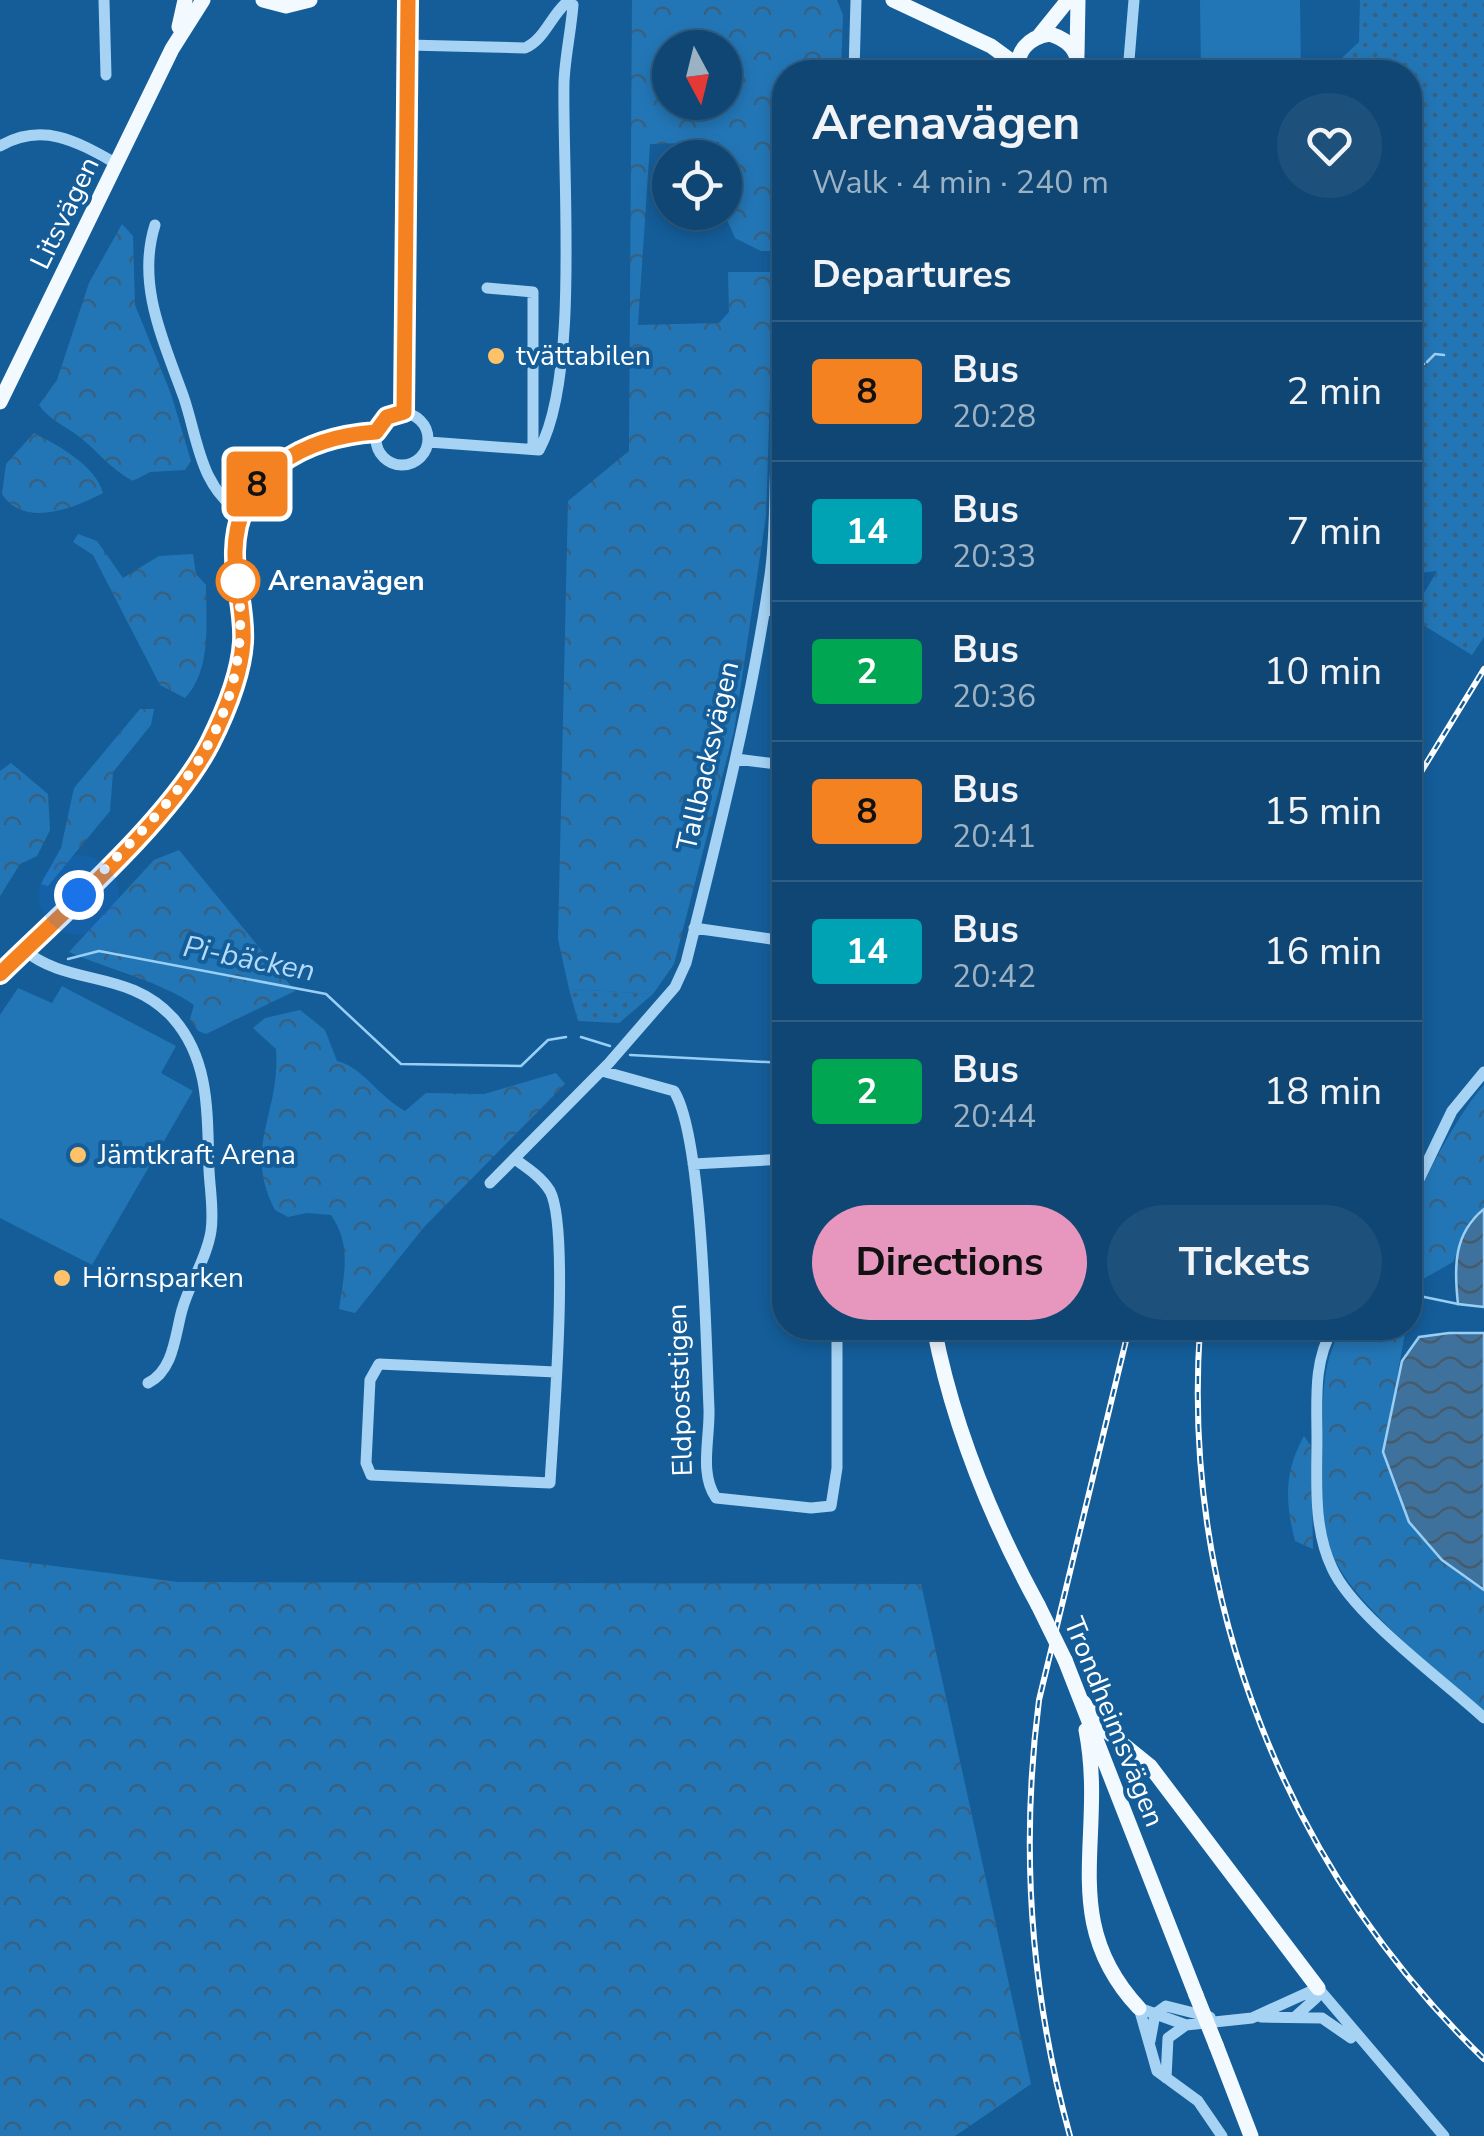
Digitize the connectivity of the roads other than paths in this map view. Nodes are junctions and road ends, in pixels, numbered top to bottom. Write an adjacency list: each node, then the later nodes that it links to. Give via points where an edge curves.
1 (104, 0): 22 (street)
2 (184, 0): 14 (main road, Litsvägen)
3 (203, 0): 14 (main road, Litsvägen)
4 (264, 0): 5 (main road, via 286,6)
5 (310, 0)
6 (408, 0): 13 (street)
7 (856, 0): 16 (street)
8 (893, 0): 15 (main road)
9 (1068, 0): 12 (main road)
10 (1078, 0): 20 (main road)
11 (1134, 0): 21 (street)
12 (1034, 38): 15 (main road); 18 (main road); 19 (main road, via 1062,38)
13 (408, 45): 28 (street); 31 (street, via 526,48 557,10 573,5 564,81 565,228 555,407 539,450)
14 (174, 46): 24 (main road, Litsvägen)
15 (990, 46): 17 (main road)
16 (854, 60)
17 (1007, 60)
18 (1023, 60)
19 (1076, 60)
20 (1080, 60)
21 (1129, 60)
22 (106, 75)
23 (0, 146): 24 (street, via 54,133)
24 (117, 164): 27 (main road, Litsvägen)
25 (155, 225): 32 (street, via 148,262 162,342 204,470 221,499)
26 (488, 288): 31 (street, via 533,292)
27 (0, 402)
28 (404, 412): 29 (street, via 387,417); 30 (street, via 424,424)
29 (376, 432): 30 (street, via 378,452 392,464 414,463); 32 (street, via 293,453 270,469)
30 (428, 442): 31 (street)
31 (528, 448)
32 (240, 513): 40 (street, via 234,551 243,644 210,744 161,812)
33 (772, 555): 34 (street, Tallbacksvägen)
34 (765, 610): 35 (street); 36 (street, Tallbacksvägen)
35 (772, 611)
36 (736, 759): 37 (street); 38 (street, Tallbacksvägen)
37 (772, 764)
38 (694, 928): 39 (street); 43 (street, Tallbacksvägen, via 675,988)
39 (772, 939)
40 (24, 950): 41 (street); 53 (street, via 44,967 119,982 151,998 186,1034 199,1062 206,1090 211,1232 167,1366)
41 (0, 974)
42 (1484, 1072): 47 (street, via 1452,1111)
43 (607, 1074): 44 (street, Tallbacksvägen); 46 (street, Eldpoststigen, via 674,1091 685,1108)
44 (516, 1160): 48 (street, Tallbacksvägen); 52 (street, via 551,1193 558,1216)
45 (772, 1160): 46 (street)
46 (693, 1164): 49 (street, Eldpoststigen, via 709,1413 706,1484 716,1498 831,1506)
47 (1422, 1173)
48 (490, 1184)
49 (837, 1340)
50 (937, 1340): 54 (main road, Trondheimsvägen, bridge, via 972,1465)
51 (1327, 1340): 55 (street, via 1316,1386 1317,1496 1332,1570 1355,1600)
52 (554, 1372): 52 (street, via 550,1482 371,1475 370,1380 379,1364)
53 (148, 1383)
54 (1081, 1697): 56 (main road, via 1103,1728 1150,1766); 57 (main road, via 1094,1807 1093,1936 1105,1965); 65 (main road, Trondheimsvägen, bridge)
55 (1484, 1718)
56 (1318, 1988): 58 (street); 59 (street); 62 (street)
57 (1147, 2011): 60 (street, via 1176,2007); 61 (street); 63 (street, via 1151,2059)
58 (1296, 2016): 59 (street); 62 (street, via 1322,2018)
59 (1252, 2018): 60 (street)
60 (1229, 2020): 61 (street)
61 (1186, 2025): 63 (street, via 1168,2038)
62 (1370, 2053): 66 (street)
63 (1166, 2078): 64 (street, via 1198,2101)
64 (1222, 2136)
65 (1252, 2136)
66 (1444, 2136)

